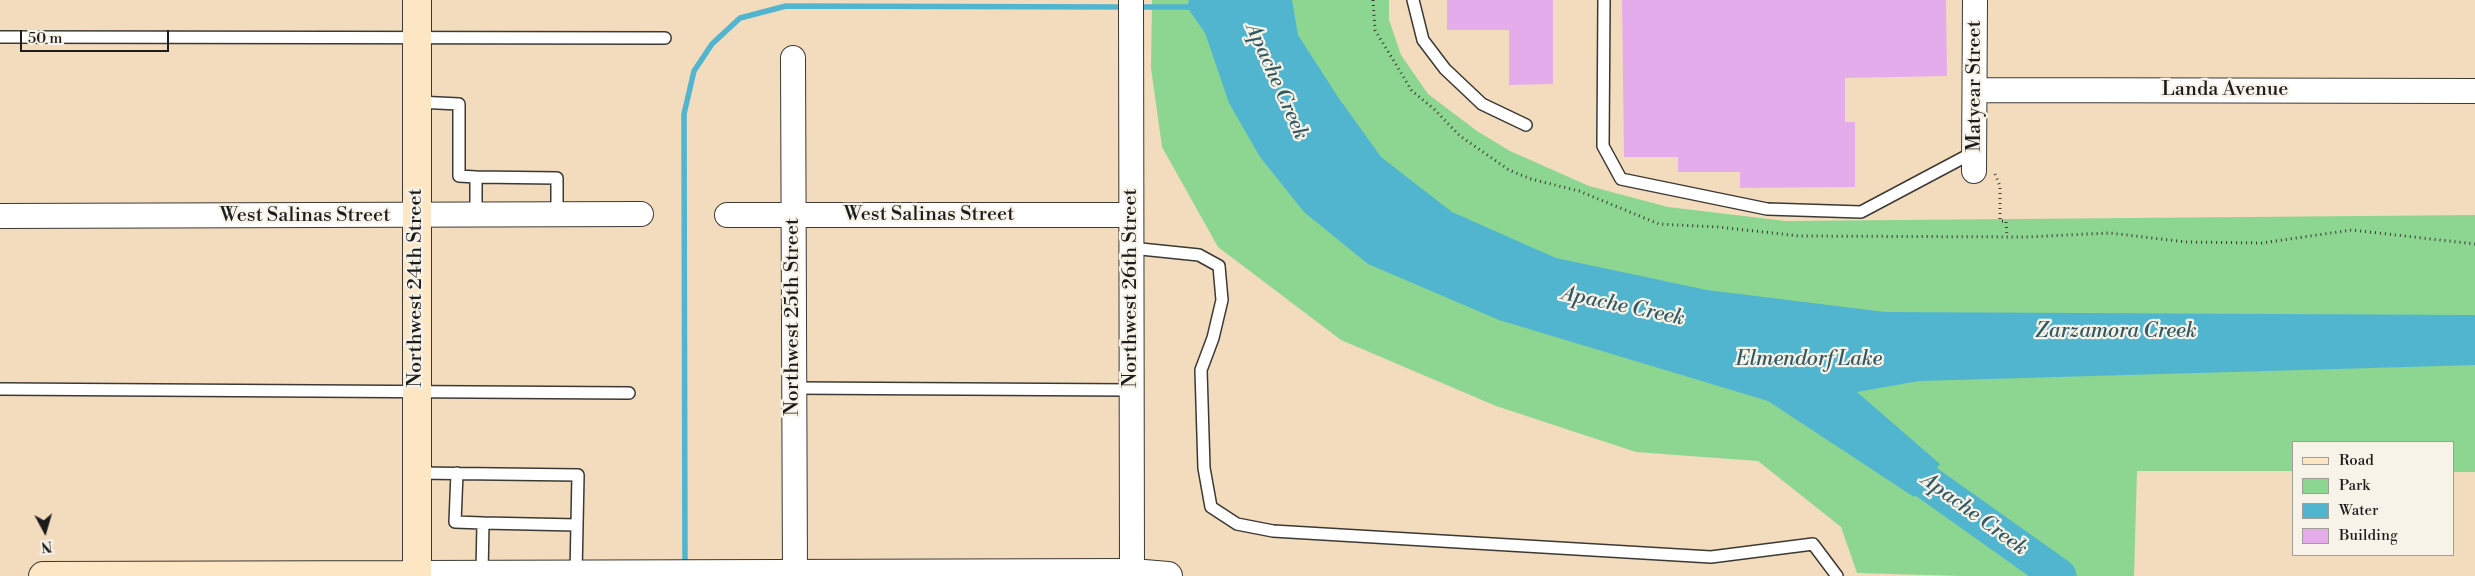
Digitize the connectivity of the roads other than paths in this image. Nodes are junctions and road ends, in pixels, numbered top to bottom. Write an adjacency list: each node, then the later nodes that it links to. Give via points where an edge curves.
1 (417, 0): 7 (main road, Northwest 24th Street)
2 (1132, 0): 21 (street, Northwest 26th Street)
3 (1413, 0): 13 (lane, via 1423,40 1445,69 1482,104)
4 (1604, 0): 14 (lane, via 1603,146 1621,178 1767,209 1861,212)
5 (1975, 0): 10 (street, Matyear Street)
6 (0, 37): 7 (lane)
7 (417, 38): 8 (lane); 12 (main road, Northwest 24th Street)
8 (664, 38)
9 (793, 58): 17 (street, Northwest 25th Street)
10 (1975, 90): 11 (street, Landa Avenue); 14 (street, Matyear Street)
11 (2475, 91)
12 (417, 102): 15 (lane, via 459,104 459,176); 23 (main road, Northwest 24th Street)
13 (1526, 125)
14 (1974, 162)
15 (476, 177): 18 (lane); 19 (lane, via 557,178)
16 (641, 214): 19 (street, West Salinas Street)
17 (794, 214): 20 (street, West Salinas Street); 21 (street, West Salinas Street); 25 (street, Northwest 25th Street)
18 (476, 215): 19 (street, West Salinas Street); 23 (street, West Salinas Street)
19 (557, 215)
20 (727, 215)
21 (1131, 215): 24 (street, Northwest 26th Street)
22 (0, 216): 23 (street, West Salinas Street)
23 (417, 216): 27 (main road, Northwest 24th Street)
24 (1131, 248): 28 (street, Northwest 26th Street); 42 (lane, via 1199,255 1219,266 1222,300 1201,370 1204,468 1211,507 1237,524 1273,531 1711,557 1813,544)
25 (793, 388): 28 (lane); 38 (street, Northwest 25th Street)
26 (0, 389): 27 (lane)
27 (416, 390): 29 (lane); 30 (main road, Northwest 24th Street)
28 (1131, 390): 37 (street, Northwest 26th Street)
29 (629, 393)
30 (417, 473): 31 (lane); 40 (main road, Northwest 24th Street)
31 (457, 474): 32 (lane, via 456,522); 33 (lane, via 578,475)
32 (483, 523): 33 (lane); 34 (lane)
33 (577, 525): 35 (lane)
34 (482, 574): 35 (street); 40 (street)
35 (576, 574): 36 (street)
36 (647, 574): 38 (street)
37 (1132, 574): 38 (street); 41 (street)
38 (795, 575)
39 (43, 576): 40 (main road)
40 (417, 576)
41 (1168, 576)
42 (1837, 576)

